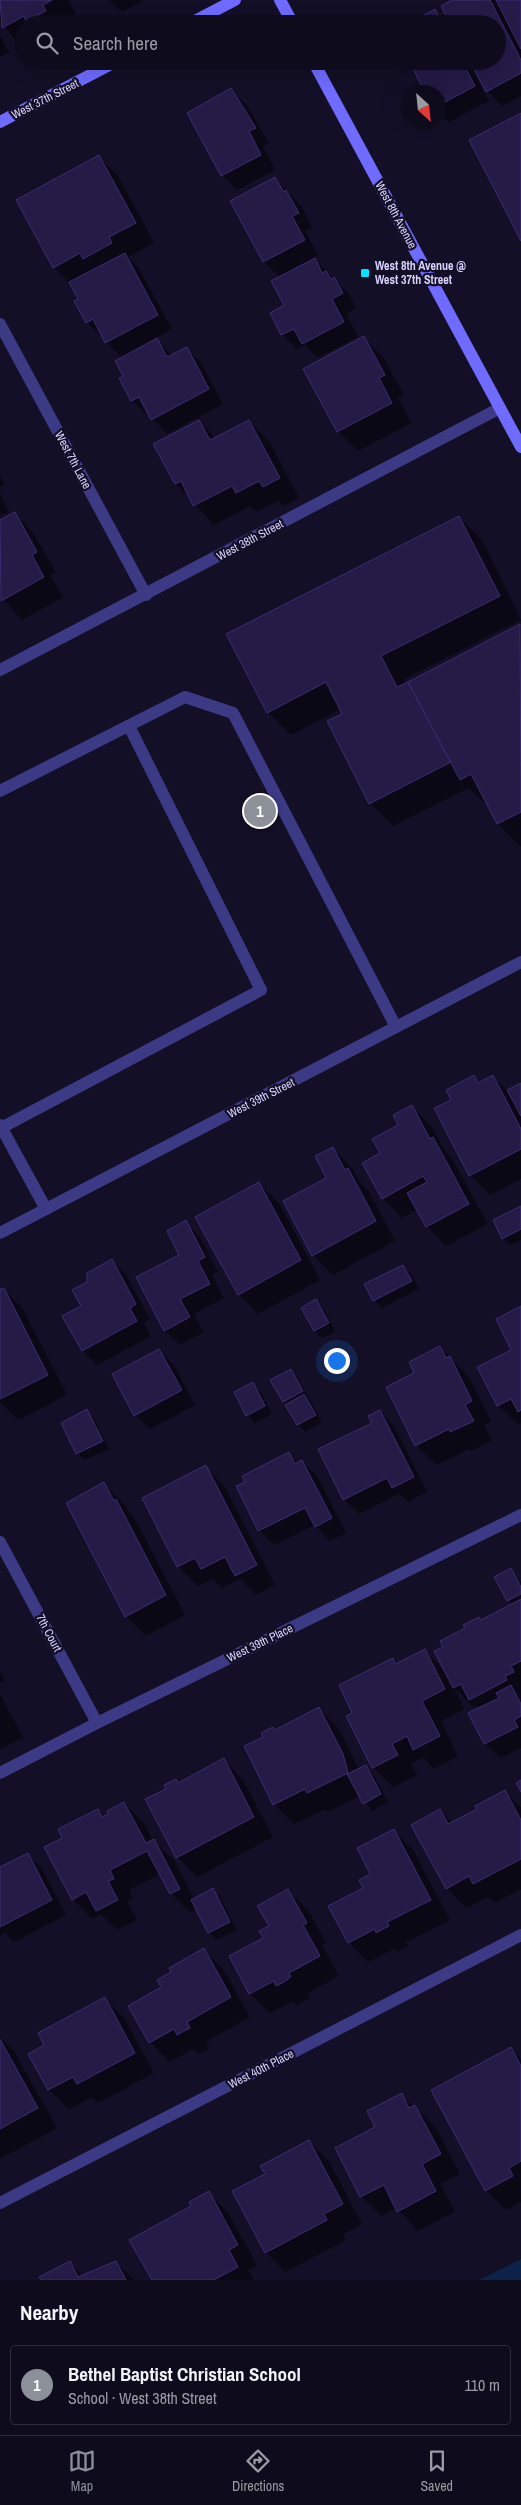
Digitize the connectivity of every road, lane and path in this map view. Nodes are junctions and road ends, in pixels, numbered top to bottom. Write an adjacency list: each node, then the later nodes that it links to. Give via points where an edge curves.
1 (235, 0): 3 (street)
2 (280, 0): 4 (street)
3 (206, 15)
4 (288, 15)
5 (100, 70): 7 (street, West 37th Street)
6 (318, 70): 9 (street, West 8th Avenue)
7 (0, 122)
8 (0, 324): 11 (street, West 7th Lane)
9 (500, 408): 10 (street, West 8th Avenue); 11 (street, West 38th Street)
10 (521, 447)
11 (146, 595): 12 (street, West 38th Street)
12 (0, 670)
13 (129, 726): 14 (street); 16 (street, via 185,697 234,713); 17 (street, via 261,990)
14 (0, 791)
15 (521, 962): 16 (street, West 39th Street)
16 (396, 1027): 18 (street, West 39th Street)
17 (1, 1127): 18 (street)
18 (46, 1209): 19 (street, West 39th Street)
19 (0, 1233)
20 (521, 1514): 22 (street, West 39th Place)
21 (0, 1542): 22 (street, 7th Court)
22 (97, 1723): 23 (street, West 39th Place)
23 (0, 1774)
24 (521, 1935): 25 (street, West 40th Place)
25 (0, 2203)

